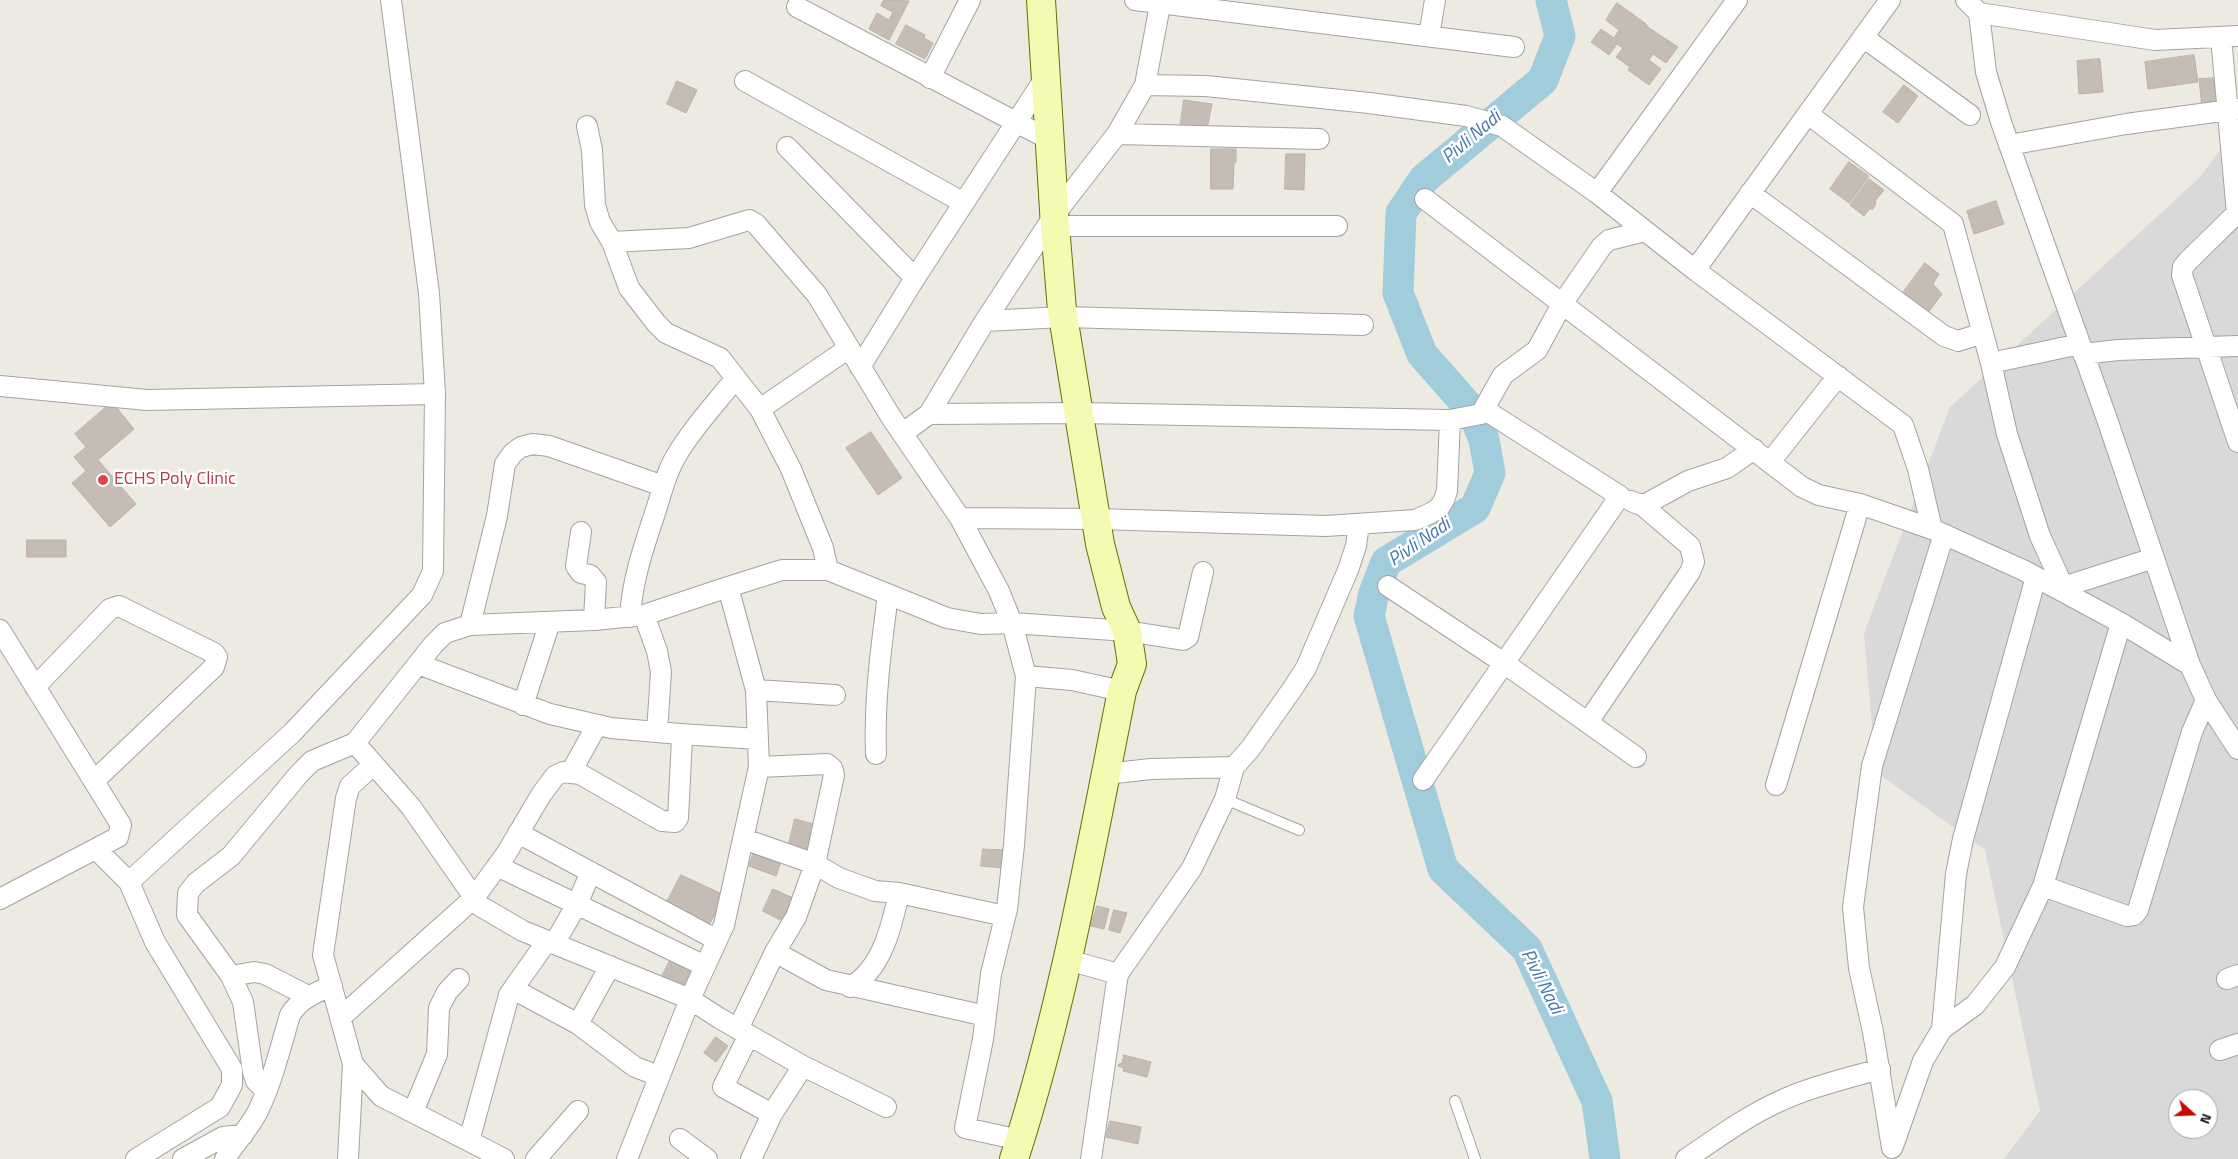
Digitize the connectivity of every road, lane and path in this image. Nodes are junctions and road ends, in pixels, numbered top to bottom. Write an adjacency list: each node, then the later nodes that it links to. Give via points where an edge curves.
1 (391, 0): 54 (street, via 429,293)
2 (970, 0): 15 (street)
3 (1041, 0): 16 (street)
4 (1136, 0): 8 (street)
5 (1434, 0): 11 (street)
6 (1737, 0): 29 (street)
7 (1890, 0): 13 (street)
8 (1162, 2): 11 (street); 18 (street)
9 (797, 7): 15 (street)
10 (1972, 7): 12 (street, via 2155,40); 27 (street, via 1986,72)
11 (1429, 36): 14 (street)
12 (2230, 36): 19 (street)
13 (1863, 37): 20 (street); 21 (street)
14 (1514, 47)
15 (930, 78): 22 (street)
16 (1045, 78): 22 (street); 26 (street)
17 (745, 81): 32 (street)
18 (1145, 85): 24 (street); 29 (street, via 1206,86 1466,116 1502,126)
19 (2233, 109): 27 (street); 33 (street)
20 (1808, 114): 30 (street); 44 (street, via 1954,224)
21 (1970, 115)
22 (1016, 124): 26 (street); 32 (street)
23 (587, 126): 37 (street, via 592,150 594,205)
24 (1117, 134): 25 (street); 34 (street)
25 (1319, 139)
26 (1050, 140): 34 (street)
27 (2010, 145): 48 (street)
28 (787, 148): 39 (street)
29 (1597, 193): 36 (street)
30 (1750, 193): 38 (street); 44 (street, via 1944,336 1958,341)
31 (1425, 199): 40 (street)
32 (964, 203): 39 (street)
33 (2237, 205): 46 (street, via 2183,267 2182,275)
34 (1055, 220): 35 (street); 41 (street); 42 (street)
35 (1337, 226)
36 (1645, 231): 38 (street); 40 (street, via 1609,240 1602,246)
37 (612, 242): 47 (street, via 689,238 749,220 817,295); 52 (street, via 629,288 656,323 666,333 720,358)
38 (1695, 270): 51 (street)
39 (915, 278): 50 (street)
40 (1562, 304): 58 (street, via 1537,350 1503,375); 61 (street)
41 (1063, 317): 42 (street); 43 (street); 56 (street)
42 (985, 321): 57 (street)
43 (1363, 325)
44 (1983, 333): 49 (street)
45 (2238, 346): 46 (street)
46 (2206, 347): 48 (street); 60 (street)
47 (848, 348): 50 (street); 55 (street)
48 (2081, 349): 49 (street); 72 (street)
49 (1991, 363): 78 (street, via 2007,434 2040,536)
50 (860, 367): 59 (street)
51 (1838, 376): 62 (street); 70 (street, via 1903,425)
52 (736, 378): 55 (street); 63 (street, via 691,432)
53 (0, 386): 54 (street, via 147,400)
54 (435, 394): 123 (street, via 433,571 422,595 292,733)
55 (760, 409): 73 (street, via 791,469)
56 (1080, 413): 57 (street); 58 (street); 68 (street)
57 (929, 414): 59 (street)
58 (1468, 417): 64 (street); 69 (street, via 1444,500 1438,508 1415,520)
59 (903, 433): 67 (street)
60 (2238, 442)
61 (1754, 449): 62 (street); 65 (street, via 1727,468 1688,481)
62 (1770, 462): 66 (street, via 1802,487 1819,495)
63 (663, 486): 80 (street, via 631,593); 85 (street, via 550,446 532,444 521,447 509,459 502,473 497,516)
64 (1620, 496): 65 (street); 88 (street)
65 (1642, 504): 98 (street, via 1690,546 1694,562)
66 (1860, 504): 70 (street); 114 (street)
67 (960, 518): 68 (street); 83 (street, via 999,590)
68 (1098, 519): 69 (street, via 1326,526); 87 (street, via 1100,544 1116,607)
69 (1359, 524): 109 (street, via 1348,570 1306,668)
70 (1938, 531): 75 (street); 151 (street, via 1872,766 1853,907 1859,968)
71 (581, 532): 81 (street, via 576,566 596,582)
72 (2154, 558): 78 (street); 90 (street)
73 (828, 570): 77 (street, via 782,570); 79 (street)
74 (1203, 572): 87 (street, via 1186,640)
75 (2036, 577): 78 (street); 147 (street, via 1963,839 1956,874)
76 (1388, 586): 88 (street)
77 (728, 587): 80 (street); 93 (street)
78 (2065, 590): 84 (street)
79 (888, 595): 83 (street, via 947,618 981,624); 105 (street, via 875,720)
80 (637, 616): 81 (street); 100 (street, via 657,651 661,672)
81 (594, 620): 82 (street)
82 (550, 622): 85 (street); 97 (street)
83 (1012, 623): 87 (street); 91 (street)
84 (2121, 623): 90 (street); 124 (street)
85 (470, 625): 89 (street, via 445,633)
86 (0, 630): 92 (street)
87 (1127, 631): 94 (street, via 1132,664)
88 (1504, 663): 98 (street); 112 (street)
89 (418, 664): 97 (street); 103 (street)
90 (2190, 665): 96 (street)
91 (1026, 676): 94 (street, via 1072,680); 129 (street, via 1014,845)
92 (35, 687): 113 (street); 113 (street, via 115,606 217,657 214,667)
93 (756, 690): 95 (street); 102 (street)
94 (1122, 691): 111 (street)
95 (835, 695)
96 (2206, 700): 104 (street); 124 (street, via 2192,732 2134,915 2127,916)
97 (523, 705): 99 (street)
98 (1588, 722): 106 (street)
99 (596, 725): 100 (street); 110 (street)
100 (657, 732): 101 (street)
101 (680, 734): 102 (street); 110 (street, via 678,818 675,822 662,821 580,774)
102 (758, 739): 108 (street)
103 (355, 744): 107 (street); 137 (street, via 312,761 231,856 188,893 187,914)
104 (2238, 749)
105 (876, 754)
106 (1636, 757)
107 (373, 765): 126 (street, via 411,807); 139 (street, via 350,786 346,798 324,955)
108 (759, 767): 118 (street); 120 (street, via 827,764 832,768 834,775)
109 (1234, 767): 111 (street, via 1151,769); 115 (street)
110 (571, 772): 117 (street, via 555,776)
111 (1106, 774): 133 (street)
112 (1424, 780)
113 (94, 781): 119 (street, via 121,826 118,837)
114 (1776, 785)
115 (1225, 799): 116 (lane); 136 (street, via 1192,868)
116 (1300, 830)
117 (518, 833): 121 (street); 122 (street)
118 (744, 839): 120 (street); 130 (street, via 724,925)
119 (96, 849): 123 (street); 127 (street)
120 (815, 864): 125 (street, via 839,878 875,891); 132 (street, via 796,917)
121 (497, 866): 126 (street); 128 (street)
122 (591, 872): 128 (street); 130 (street)
123 (129, 882): 164 (street, via 155,942 232,1069 232,1086 220,1107)
124 (2042, 886): 147 (street, via 2005,967 1976,1005)
125 (899, 893): 129 (street); 140 (street, via 892,923 875,962 867,975)
126 (474, 898): 131 (street, via 480,906 523,931); 145 (street)
127 (0, 899)
128 (577, 904): 131 (street); 135 (street)
129 (1005, 916): 144 (street, via 991,974)
130 (717, 940): 135 (street)
131 (550, 942): 134 (street); 141 (street, via 520,976)
132 (775, 952): 140 (street, via 826,980); 148 (street)
133 (1068, 960): 136 (street); 162 (street)
134 (610, 966): 143 (street); 146 (street)
135 (705, 966): 143 (street)
136 (1118, 974): 173 (street)
137 (231, 976): 142 (street, via 254,972 265,974); 153 (street, via 243,1002 254,1076)
138 (459, 979): 157 (street, via 439,1008 437,1054)
139 (332, 986): 142 (street); 145 (street)
140 (850, 987): 144 (street)
141 (513, 989): 146 (street); 161 (street)
142 (308, 996): 153 (street, via 296,1005 290,1015)
143 (690, 999): 148 (street); 152 (street)
144 (986, 1016): 162 (street, via 965,1128)
145 (340, 1018): 149 (street)
146 (578, 1024): 152 (street, via 635,1067)
147 (1942, 1029): 163 (street, via 1923,1061)
148 (743, 1032): 150 (street); 158 (street, via 723,1087)
149 (353, 1064): 157 (street, via 381,1096); 167 (street)
150 (803, 1066): 155 (street); 158 (street)
151 (1880, 1069): 163 (street); 175 (street, via 1805,1090 1776,1103)
152 (659, 1076): 170 (street)
153 (266, 1090): 159 (street)
154 (1455, 1101): 174 (lane)
155 (886, 1107)
156 (578, 1111): 169 (street)
157 (413, 1112): 161 (street)
158 (772, 1114): 172 (street)
159 (243, 1135): 165 (street, via 223,1137); 166 (street)
160 (680, 1139): 171 (street)
161 (469, 1140): 168 (street)
162 (1017, 1149)
163 (1892, 1154)
164 (136, 1159)
165 (183, 1159)
166 (226, 1159)
167 (348, 1159)
168 (504, 1159)
169 (536, 1159)
170 (627, 1159)
171 (707, 1159)
172 (751, 1159)
173 (1092, 1159)
174 (1475, 1159)
175 (1686, 1159)

